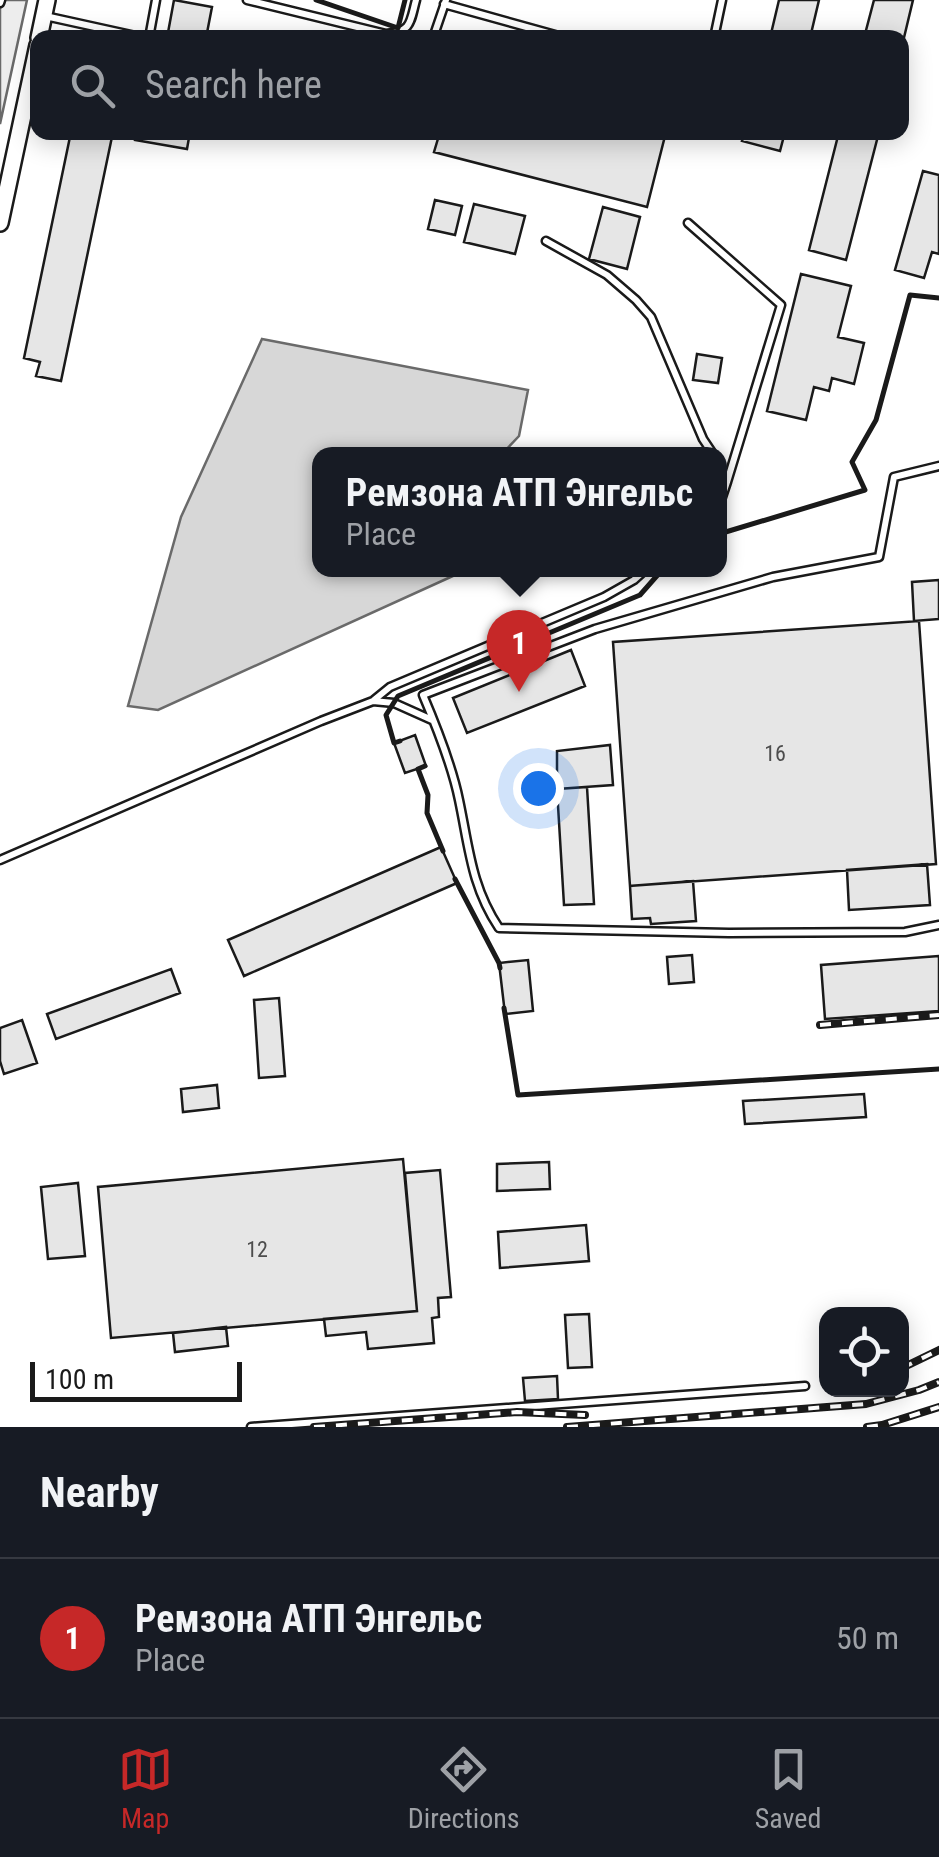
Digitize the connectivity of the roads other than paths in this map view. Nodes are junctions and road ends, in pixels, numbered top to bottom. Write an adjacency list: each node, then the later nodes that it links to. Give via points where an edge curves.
1 (156, 0): 8 (lane)
2 (248, 0): 9 (lane)
3 (416, 0): 10 (lane)
4 (722, 0): 13 (lane)
5 (445, 2): 11 (lane); 12 (lane)
6 (45, 8): 7 (lane)
7 (120, 30)
8 (149, 30)
9 (370, 30)
10 (405, 30)
11 (436, 30)
12 (539, 30)
13 (716, 30)
14 (30, 79): 15 (street)
15 (0, 223)
16 (688, 223): 20 (lane, via 781,305)
17 (546, 241): 18 (lane, via 607,275 651,317)
18 (708, 447)
19 (939, 466): 23 (lane, via 894,477 879,557 774,577 595,628 423,695)
20 (727, 479)
21 (637, 577): 22 (lane, via 390,687)
22 (372, 701): 23 (lane); 24 (lane)
23 (433, 720): 25 (lane, via 458,797 468,860 498,928 905,932)
24 (0, 860)
25 (939, 925)
26 (806, 1386): 27 (lane)
27 (251, 1427)

